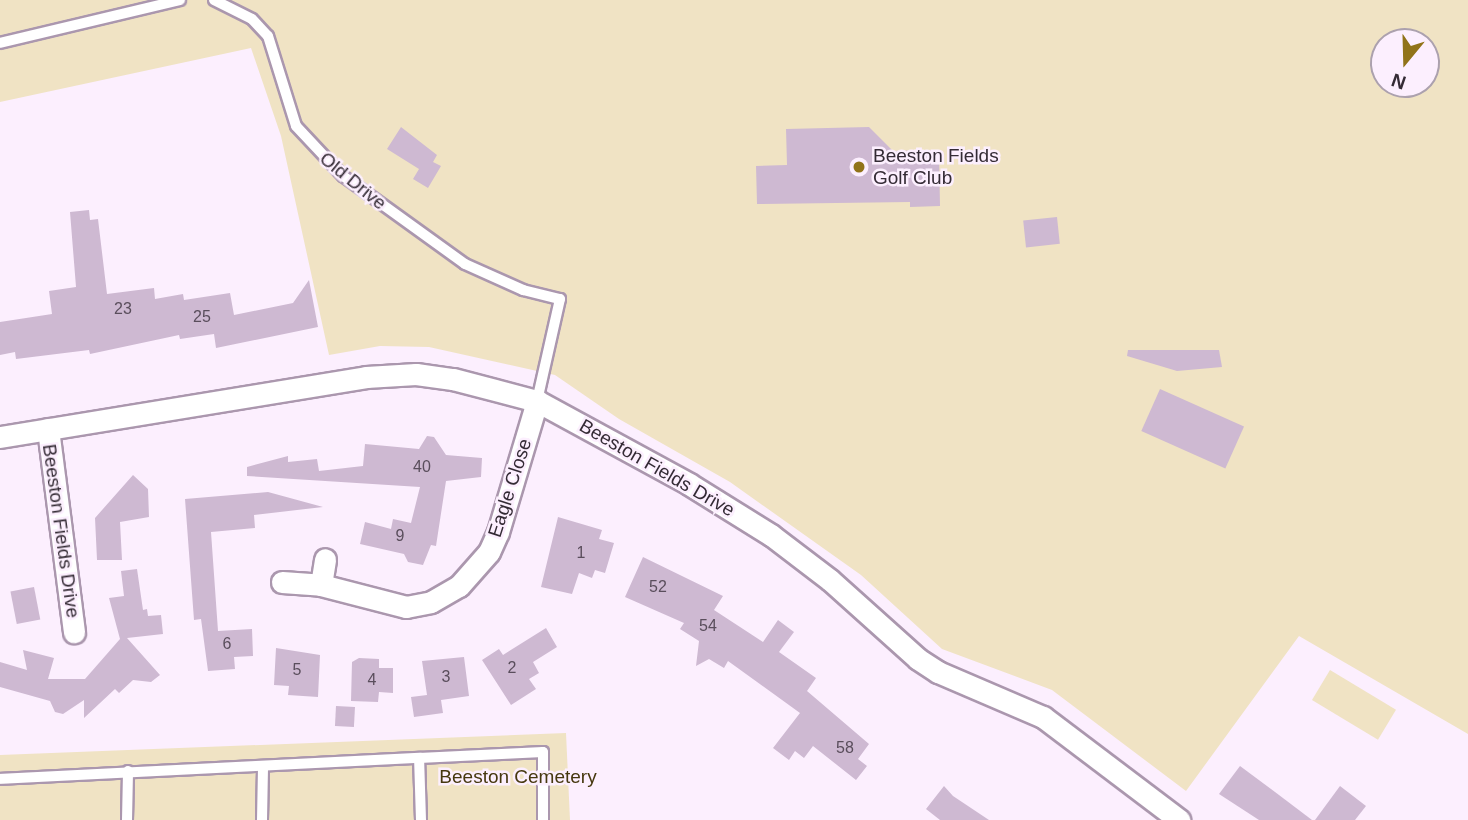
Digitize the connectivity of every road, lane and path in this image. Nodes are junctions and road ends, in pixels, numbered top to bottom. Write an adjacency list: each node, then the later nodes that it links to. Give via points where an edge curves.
1 (180, 0): 3 (lane)
2 (214, 0): 4 (lane, Old Drive, via 253,19 268,36 296,126 344,176 465,264 523,290 560,299)
3 (0, 43)
4 (537, 401): 5 (street, Beeston Fields Drive, via 416,374 366,377); 9 (street, Eagle Close, via 498,532 489,552 459,586 431,602 406,607); 19 (street, Beeston Fields Drive, via 689,484 771,535 830,579 918,659 1043,717)
5 (48, 429): 6 (street, Beeston Fields Drive); 10 (street, Beeston Fields Drive)
6 (0, 437)
7 (325, 559): 9 (street)
8 (282, 582): 9 (street, Eagle Close)
9 (321, 585)
10 (74, 632)
11 (419, 758): 12 (lane); 17 (lane); 18 (lane, via 543,752)
12 (263, 767): 13 (lane); 16 (lane)
13 (128, 771): 14 (lane); 15 (lane)
14 (0, 779)
15 (127, 820)
16 (262, 820)
17 (421, 820)
18 (543, 820)
19 (1179, 820)

